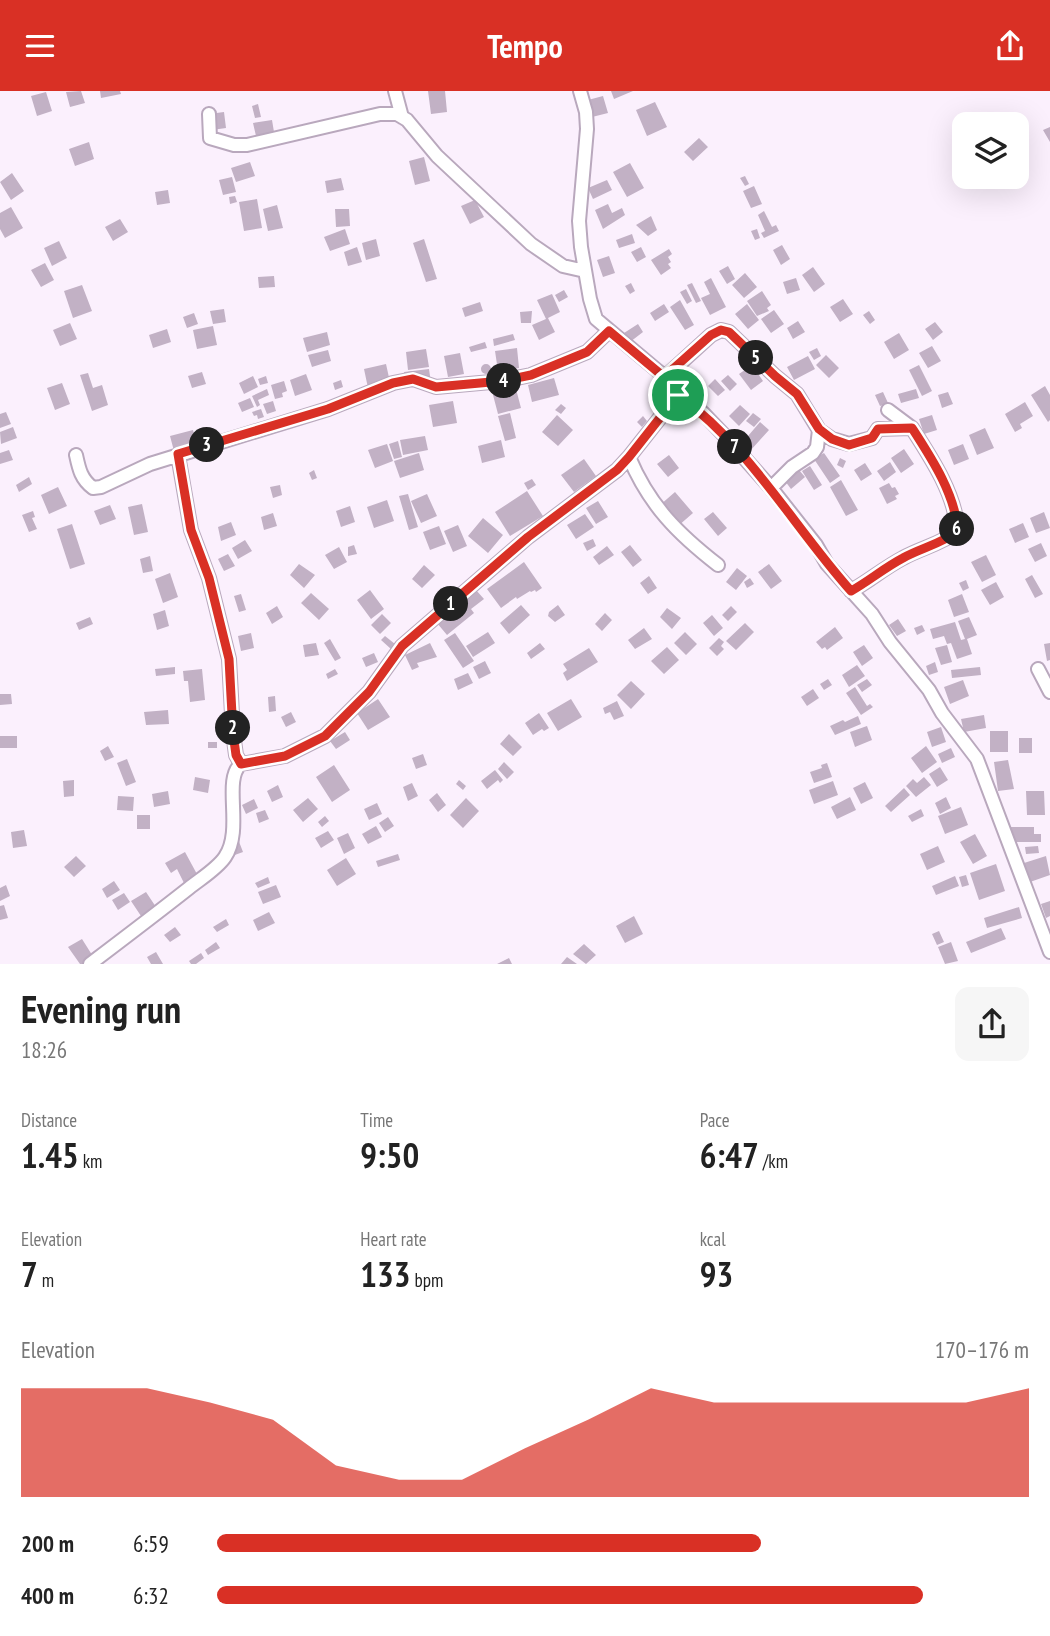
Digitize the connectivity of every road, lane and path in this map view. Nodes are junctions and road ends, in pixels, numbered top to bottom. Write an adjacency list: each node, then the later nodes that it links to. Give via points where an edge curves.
1 (395, 91): 4 (street)
2 (580, 91): 5 (street, via 586,112 579,221)
3 (209, 114): 4 (street, via 210,138 234,145 261,143 380,114)
4 (402, 117): 5 (street, via 523,238 563,266)
5 (585, 271): 6 (street, via 597,319)
6 (609, 331): 7 (street); 12 (street, via 587,352 531,375 436,387 413,379 393,383 328,409)
7 (664, 377): 8 (street); 11 (street, via 711,335 729,332 797,394)
8 (678, 395): 14 (street); 15 (street, via 723,433)
9 (888, 410): 10 (street)
10 (912, 428): 11 (street, via 878,429 872,438 849,445); 17 (street, via 934,461 958,531 881,570)
11 (819, 429): 15 (street, via 813,453)
12 (178, 454): 13 (street, via 93,488 80,474); 20 (street, via 191,530 209,578 229,659 233,733)
13 (76, 455)
14 (629, 457): 16 (street, via 649,499); 20 (street, via 402,646 369,692 325,736 285,756)
15 (771, 488): 17 (street)
16 (718, 565)
17 (851, 591): 21 (street, via 977,759)
18 (1038, 669): 19 (street)
19 (1050, 692)
20 (241, 764): 22 (street, via 233,773 235,823 226,856)
21 (1050, 952)
22 (90, 964)

